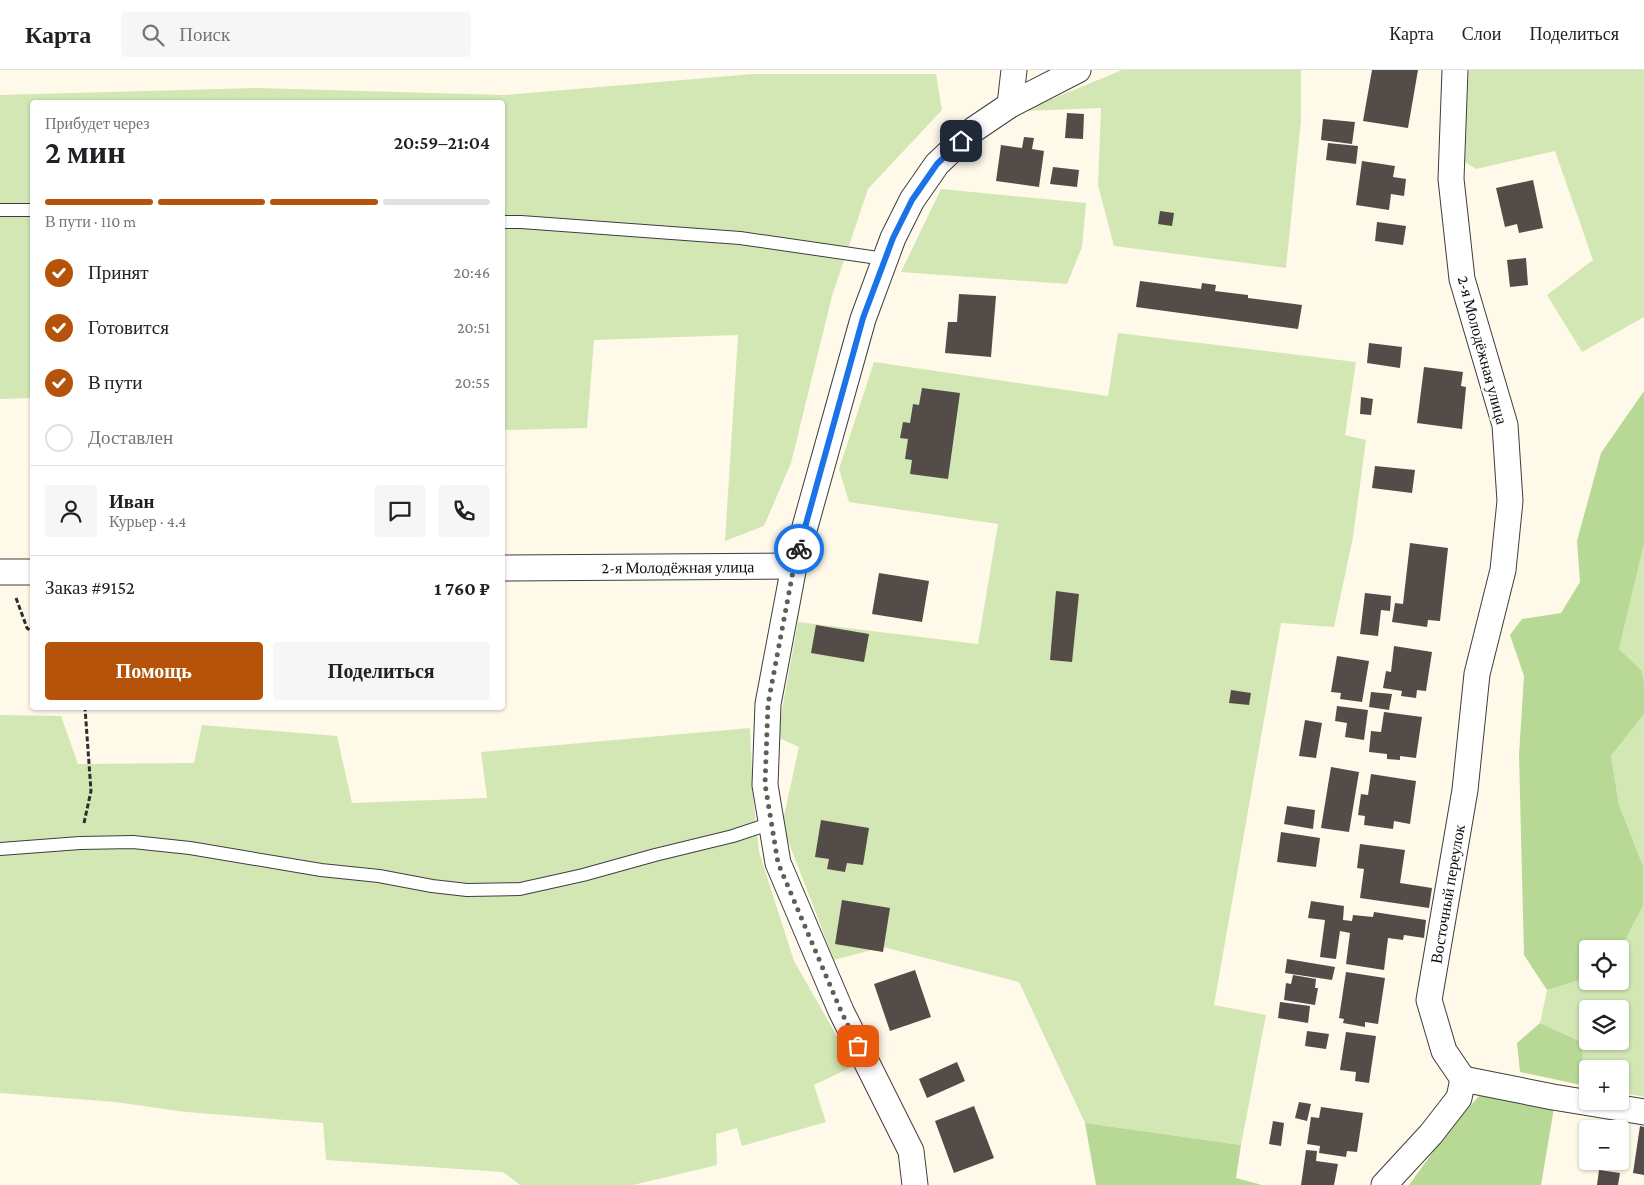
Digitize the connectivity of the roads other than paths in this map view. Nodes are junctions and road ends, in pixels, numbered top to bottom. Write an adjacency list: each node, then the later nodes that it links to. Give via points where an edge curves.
1 (1014, 70): 4 (street)
2 (1078, 70): 4 (street)
3 (1456, 70): 11 (street, 2-я Молодёжная улица, via 1451,179 1462,279 1504,425 1510,501)
4 (1010, 105): 8 (street, via 973,130 937,164 912,200)
5 (0, 210): 6 (lane)
6 (30, 210)
7 (505, 222): 8 (lane, via 740,238)
8 (885, 259): 9 (street, via 863,318)
9 (794, 566): 10 (street, 2-я Молодёжная улица); 14 (street, via 768,704 765,784)
10 (505, 568)
11 (1503, 570): 16 (street, Восточный переулок, via 1477,674 1465,790 1429,1000 1444,1051)
12 (30, 572): 13 (street)
13 (4, 573)
14 (772, 823): 15 (lane, via 583,875 520,888 467,890 133,842); 18 (street, via 778,863 841,1011 911,1151)
15 (0, 849)
16 (1463, 1079): 17 (street); 19 (street, via 1460,1098)
17 (1644, 1112)
18 (915, 1185)
19 (1384, 1185)

